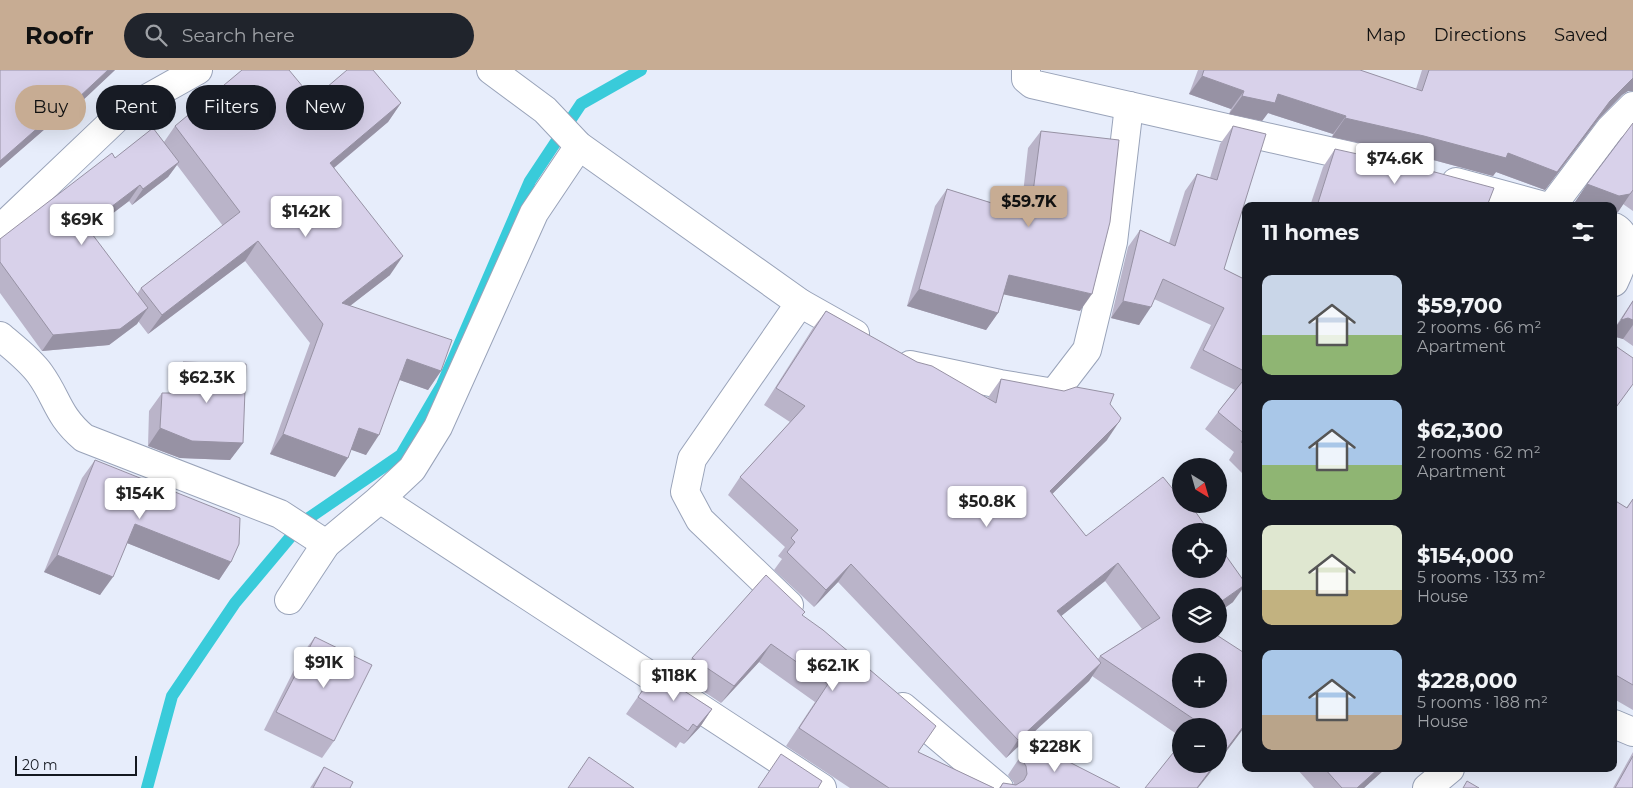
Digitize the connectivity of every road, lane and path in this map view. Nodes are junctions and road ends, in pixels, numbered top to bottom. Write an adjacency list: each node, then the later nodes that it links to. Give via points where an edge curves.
1 (198, 70): 12 (street, via 123,112)
2 (491, 70): 6 (street, via 545,110)
3 (1026, 70): 4 (street, via 1026,79 1032,84)
4 (1129, 106): 7 (street); 14 (street, via 1113,242 1087,350 1054,393 912,366)
5 (1633, 106): 10 (street, via 1610,129)
6 (579, 146): 14 (street); 16 (street, via 534,213 438,427 412,470)
7 (1388, 164)
8 (1435, 176): 9 (street)
9 (1529, 202)
10 (1555, 202)
11 (1617, 228): 13 (street, via 1629,237 1631,247)
12 (0, 229)
13 (1617, 276)
14 (800, 303): 19 (street, via 692,459 685,492 700,520)
15 (0, 336): 17 (street, via 40,375 69,426 84,438 280,514)
16 (380, 499): 17 (street); 24 (street)
17 (326, 544): 18 (street)
18 (289, 600)
19 (807, 622)
20 (886, 692): 25 (street)
21 (1617, 725): 22 (street)
22 (1633, 732)
23 (1446, 772): 26 (street)
24 (822, 788)
25 (999, 788)
26 (1427, 788)

